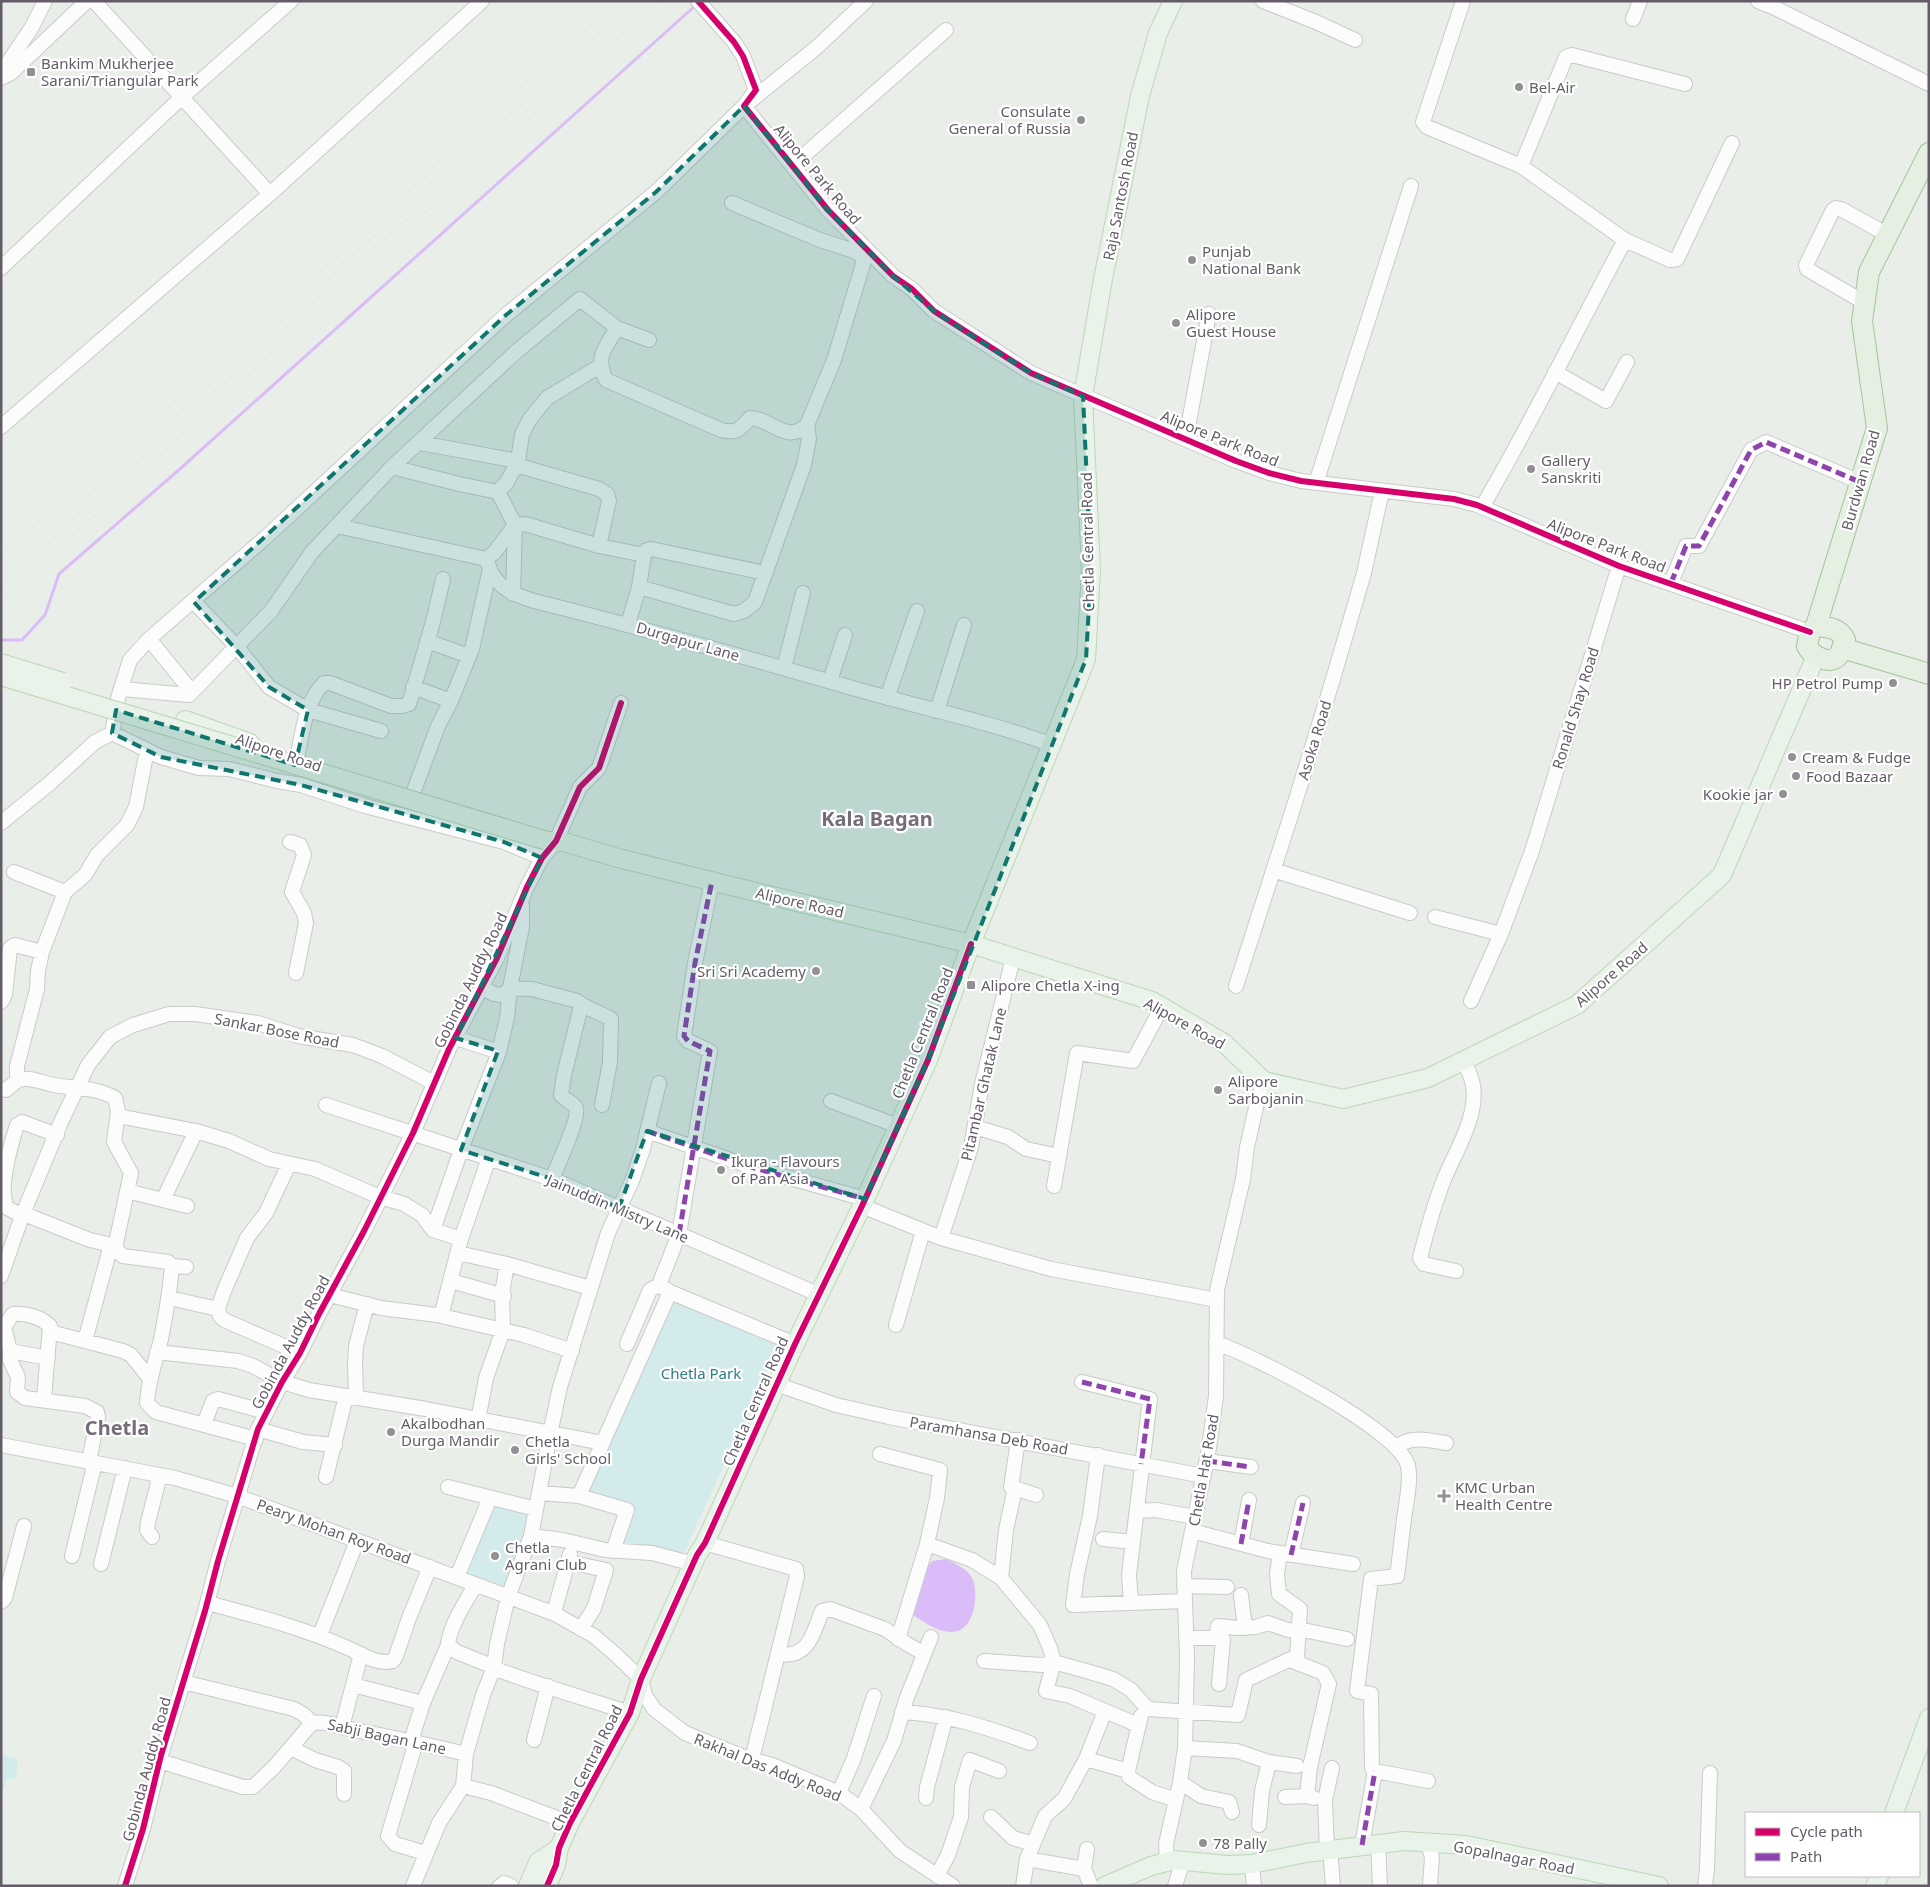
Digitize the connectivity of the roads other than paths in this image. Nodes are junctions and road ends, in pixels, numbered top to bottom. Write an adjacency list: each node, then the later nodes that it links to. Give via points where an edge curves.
1 (45, 1): 16 (street)
2 (87, 1): 17 (street, via 11,73)
3 (94, 1): 20 (street)
4 (291, 1): 20 (street)
5 (482, 1): 27 (street)
6 (866, 1): 21 (street, via 816,48)
7 (1173, 1): 39 (main road, Raja Santosh Road, via 1158,33 1140,96)
8 (1263, 1): 15 (street)
9 (1463, 1): 25 (street, via 1423,122 1428,127)
10 (1640, 1): 13 (street)
11 (1758, 1): 19 (street)
12 (704, 9): 21 (street, via 743,56 756,90)
13 (1633, 19)
14 (946, 30): 24 (street)
15 (1355, 40)
16 (1, 73)
17 (1, 78)
18 (1685, 84): 25 (street, via 1572,55 1566,57)
19 (1929, 84)
20 (181, 98): 27 (street); 31 (street)
21 (744, 106): 24 (street, Alipore Park Road); 63 (street, via 656,192 506,315)
22 (1732, 143): 30 (street, via 1677,259 1670,260)
23 (1929, 153): 29 (highway, Burdwan Road)
24 (793, 165): 39 (street, Alipore Park Road, via 828,210 934,311 1031,373)
25 (1521, 166): 30 (street)
26 (1412, 186): 47 (street)
27 (270, 194): 41 (street)
28 (732, 203): 40 (street, via 862,256 863,264 834,360)
29 (1888, 235): 32 (highway, Burdwan Road, via 1869,272); 32 (street, via 1836,208 1806,265 1812,272 1860,300)
30 (1625, 240): 38 (street)
31 (1, 268)
32 (1864, 299): 46 (highway, Burdwan Road, via 1862,321 1877,428)
33 (1209, 314): 42 (street)
34 (617, 328): 35 (street); 37 (street); 43 (street, via 580,299 517,351)
35 (649, 340)
36 (1627, 362): 38 (street, via 1606,401)
37 (600, 366): 40 (street, via 606,380 726,432 739,430 750,418 758,418 790,432 802,430); 44 (street, via 546,398 522,434)
38 (1555, 372): 50 (street)
39 (1083, 396): 42 (street, Alipore Park Road); 90 (main road, Chetla Central Road, via 1091,570 1086,658)
40 (807, 425): 57 (street, via 804,464)
41 (1, 427)
42 (1186, 438): 47 (street, Alipore Park Road, via 1269,473)
43 (420, 443): 44 (street); 45 (street)
44 (517, 463): 49 (street); 53 (street, via 607,494 609,502)
45 (392, 467): 49 (street); 52 (street)
46 (1860, 482): 59 (street, via 1766,442 1751,450 1699,546 1686,546); 67 (highway, Burdwan Road)
47 (1316, 483): 48 (street, Alipore Park Road)
48 (1382, 491): 50 (street, Alipore Park Road, via 1454,499); 98 (street, Asoka Road, via 1361,582)
49 (498, 492): 51 (street)
50 (1482, 507): 56 (street, Alipore Park Road)
51 (515, 524): 53 (street, via 525,524); 55 (street); 61 (street)
52 (337, 526): 55 (street); 71 (street, via 312,552 271,611)
53 (599, 546): 54 (street)
54 (644, 555): 57 (street, via 651,549); 60 (street)
55 (488, 564): 61 (street, Durgapur Lane, via 504,589); 73 (street)
56 (1619, 566): 59 (street, Alipore Park Road); 105 (street, Ronald Shay Road, via 1532,851)
57 (765, 573): 60 (street, via 755,602 734,614)
58 (443, 580): 70 (street)
59 (1672, 583): 67 (street, Alipore Park Road)
60 (639, 587): 65 (street)
61 (513, 594): 65 (street, Durgapur Lane)
62 (803, 594): 76 (street)
63 (194, 602): 69 (street); 71 (street)
64 (917, 611): 83 (street)
65 (628, 624): 76 (street, Durgapur Lane)
66 (964, 625): 87 (street)
67 (1813, 629): 72 (highway, via 1833,628 1845,640); 74 (highway, via 1806,646)
68 (845, 635): 79 (street)
69 (149, 639): 81 (street, via 130,660); 82 (street)
70 (427, 641): 73 (street); 80 (street)
71 (237, 647): 82 (street); 86 (street, via 268,687)
72 (1842, 648): 74 (highway, via 1832,660); 77 (highway)
73 (469, 656): 84 (street)
74 (1816, 656): 119 (main road, Alipore Road, via 1722,875 1577,1005)
75 (1, 663): 92 (main road, Alipore Road, bridge, via 185,720)
76 (784, 668): 79 (street, Durgapur Lane)
77 (1929, 674)
78 (1, 676): 95 (main road, Alipore Road, bridge)
79 (830, 681): 83 (street, Durgapur Lane)
80 (413, 687): 84 (street); 86 (street, via 409,704 391,706 324,683 318,688)
81 (122, 688): 82 (street, via 189,695); 89 (street)
82 (192, 692)
83 (887, 698): 87 (street, Durgapur Lane)
84 (451, 701): 93 (street, via 438,726)
85 (621, 703): 95 (street, Gobinda Auddy Road, via 599,768 580,787)
86 (308, 710): 88 (street); 92 (street)
87 (937, 712): 90 (street, Durgapur Lane, via 1022,734)
88 (381, 732)
89 (112, 733): 91 (street); 94 (street, via 95,742)
90 (1053, 746): 106 (main road, Chetla Central Road)
91 (147, 750): 97 (street, via 199,768 229,769 301,785 365,806 504,842); 101 (street, via 136,807 127,825 97,855 85,875)
92 (297, 759): 93 (main road, Alipore Road)
93 (412, 796): 95 (main road, Alipore Road)
94 (1, 823)
95 (551, 839): 97 (street, Gobinda Auddy Road); 100 (main road, Alipore Road)
96 (290, 842): 109 (street, via 300,845 304,855 292,892 306,922)
97 (542, 858): 102 (street, Gobinda Auddy Road)
98 (1273, 870): 103 (street); 110 (street, Asoka Road)
99 (14, 872): 101 (street)
100 (712, 881): 106 (main road, Alipore Road); 136 (street, via 684,1036 688,1042 710,1051)
101 (65, 892): 107 (street)
102 (522, 902): 111 (street, Gobinda Auddy Road); 112 (street, via 522,926)
103 (1410, 913)
104 (1435, 917): 105 (street)
105 (1501, 934): 113 (street, Ronald Shay Road)
106 (971, 944): 108 (main road, Alipore Road); 130 (main road, Chetla Central Road, via 928,1060)
107 (42, 952): 114 (street, via 15,945 10,948 5,994); 120 (street, via 37,989 17,1066)
108 (1013, 958): 116 (main road, Alipore Road, via 1152,1001); 131 (street, Pitambar Ghatak Lane, via 982,1084)
109 (296, 974)
110 (1236, 986)
111 (482, 988): 112 (street, via 503,995); 117 (street, Gobinda Auddy Road)
112 (510, 988): 115 (street, via 532,989); 118 (street, via 507,1018)
113 (1471, 1001)
114 (1, 1002)
115 (581, 1006): 128 (street, via 611,1019 610,1062); 141 (street, via 561,1095 575,1106 577,1112)
116 (1162, 1007): 121 (main road, Alipore Road, via 1224,1043); 138 (street, via 1133,1061 1077,1054)
117 (456, 1038): 118 (street); 122 (street, Gobinda Auddy Road)
118 (498, 1052): 137 (street)
119 (1464, 1061): 121 (main road, Alipore Road, via 1428,1078 1343,1099); 158 (street, via 1473,1085 1470,1116 1430,1214 1420,1258 1424,1264)
120 (19, 1080): 124 (street); 125 (street, via 6,1090)
121 (1264, 1080): 167 (street, Chetla Hat Road)
122 (434, 1083): 124 (street, Sankar Bose Road, via 354,1045 298,1036 258,1024 195,1014 169,1014 133,1025 110,1037 88,1065); 134 (street, Gobinda Auddy Road)
123 (659, 1083): 133 (street)
124 (78, 1087): 129 (street, via 115,1098); 135 (street, Sankar Bose Road)
125 (1, 1089)
126 (831, 1101): 130 (street)
127 (326, 1105): 134 (street, Jainuddin Mistry Lane)
128 (602, 1105)
129 (118, 1116): 132 (street); 143 (street, via 114,1142 131,1173)
130 (898, 1126): 147 (main road, Chetla Central Road)
131 (975, 1127): 138 (street, via 1008,1137 1026,1150); 154 (street, Pitambar Ghatak Lane)
132 (196, 1131): 140 (street); 145 (street)
133 (647, 1132): 136 (street); 149 (street, via 632,1181)
134 (413, 1133): 137 (street, Jainuddin Mistry Lane); 144 (street, Gobinda Auddy Road)
135 (57, 1135): 146 (street, via 22,1122 16,1125 2,1176); 150 (street, Sankar Bose Road)
136 (693, 1146): 147 (street); 153 (street)
137 (461, 1150): 139 (street, Jainuddin Mistry Lane); 151 (street)
138 (1059, 1156): 142 (street)
139 (489, 1158): 141 (street, Jainuddin Mistry Lane); 156 (street)
140 (289, 1164): 144 (street, via 315,1169); 169 (street, via 266,1213 247,1238)
141 (552, 1179): 149 (street, Jainuddin Mistry Lane)
142 (1054, 1186)
143 (127, 1191): 145 (street); 155 (street)
144 (380, 1197): 151 (street, via 404,1204 422,1215); 164 (street, Gobinda Auddy Road)
145 (163, 1200): 148 (street)
146 (3, 1201): 150 (street, via 8,1209)
147 (864, 1202): 152 (street); 165 (main road, Chetla Central Road)
148 (187, 1206)
149 (619, 1208): 153 (street, Jainuddin Mistry Lane); 161 (street)
150 (23, 1215): 155 (street, via 90,1240); 159 (street, Sankar Bose Road)
151 (433, 1230): 156 (street)
152 (923, 1231): 154 (street); 171 (street)
153 (678, 1234): 162 (street); 165 (street, Jainuddin Mistry Lane)
154 (941, 1238): 167 (street, via 1051,1269)
155 (114, 1245): 166 (street, via 124,1256 179,1266); 175 (street)
156 (460, 1246): 157 (street); 160 (street)
157 (507, 1264): 161 (street); 163 (street)
158 (1456, 1271)
159 (1, 1276)
160 (451, 1281): 163 (street, via 504,1296); 170 (street)
161 (590, 1288): 179 (street)
162 (665, 1288): 177 (street, via 650,1290); 178 (street); 196 (street)
163 (502, 1294): 173 (street)
164 (330, 1295): 168 (street); 182 (street, Gobinda Auddy Road)
165 (820, 1295): 178 (main road, Chetla Central Road)
166 (169, 1298): 169 (street); 181 (street)
167 (1217, 1300): 176 (street, Chetla Hat Road)
168 (367, 1304): 170 (street); 188 (street, via 356,1346)
169 (218, 1309): 182 (street, via 224,1320)
170 (441, 1316): 173 (street)
171 (896, 1325)
172 (3, 1326): 174 (street, via 14,1314 23,1314 49,1324); 180 (street)
173 (502, 1330): 179 (street); 191 (street, via 486,1378)
174 (50, 1332): 175 (street); 183 (street)
175 (85, 1341): 184 (street, via 131,1355)
176 (1216, 1343): 200 (street, via 1272,1367 1340,1406); 203 (street, Chetla Hat Road, via 1216,1396)
177 (627, 1344)
178 (795, 1344): 187 (main road, Chetla Central Road)
179 (572, 1351): 194 (street)
180 (10, 1352): 183 (street); 189 (street, via 18,1377 17,1392 25,1398)
181 (157, 1352): 184 (street); 185 (street, via 238,1362 253,1366)
182 (300, 1353): 185 (street, Gobinda Auddy Road)
183 (48, 1358): 189 (street)
184 (150, 1379): 192 (street, via 146,1403 156,1412)
185 (282, 1382): 188 (street); 190 (street, Gobinda Auddy Road)
186 (1082, 1382): 205 (street, via 1150,1399)
187 (776, 1384): 195 (street, Paramhansa Deb Road, via 836,1405); 231 (main road, Chetla Central Road)
188 (351, 1396): 191 (street); 199 (street)
189 (44, 1399): 204 (street, via 86,1406 97,1412)
190 (266, 1412): 192 (street, via 218,1399 213,1401); 193 (street, Gobinda Auddy Road)
191 (478, 1420): 194 (street)
192 (204, 1424): 193 (street)
193 (257, 1434): 199 (street); 215 (street, Gobinda Auddy Road)
194 (550, 1434): 196 (street); 213 (street)
195 (1018, 1440): 202 (street, Paramhansa Deb Road); 212 (street, via 1011,1487)
196 (603, 1443): 216 (street)
197 (1446, 1443): 200 (street, via 1417,1438)
198 (1, 1444): 204 (street, Peary Mohan Roy Road)
199 (335, 1445): 210 (street)
200 (1396, 1447): 303 (street, via 1408,1466 1408,1493 1397,1576 1371,1579 1357,1691 1371,1694 1372,1768)
201 (880, 1454): 232 (street, via 940,1470)
202 (1098, 1455): 205 (street, Paramhansa Deb Road); 252 (street, via 1073,1605)
203 (1207, 1460): 206 (street); 209 (street, Chetla Hat Road)
204 (92, 1462): 207 (street, Peary Mohan Roy Road); 236 (street)
205 (1141, 1464): 209 (street, Paramhansa Deb Road); 221 (street)
206 (1251, 1467)
207 (125, 1468): 208 (street, Peary Mohan Roy Road); 238 (street)
208 (160, 1475): 215 (street, Peary Mohan Roy Road); 226 (street, via 148,1522 147,1530)
209 (1204, 1476): 222 (street, Chetla Hat Road)
210 (326, 1477)
211 (448, 1487): 217 (street)
212 (1015, 1488): 214 (street); 243 (street)
213 (539, 1493): 216 (street); 220 (street)
214 (1036, 1495)
215 (237, 1496): 228 (street, Peary Mohan Roy Road); 251 (street, Gobinda Auddy Road)
216 (579, 1496): 234 (street, via 627,1510)
217 (490, 1498): 220 (street); 242 (street)
218 (1249, 1500): 233 (street)
219 (1303, 1503): 235 (street)
220 (536, 1509): 225 (street)
221 (1137, 1511): 222 (street, via 1156,1510); 229 (street)
222 (1196, 1517): 224 (street, Chetla Hat Road)
223 (24, 1526): 250 (street, via 5,1598)
224 (1192, 1531): 233 (street); 245 (street, Chetla Hat Road)
225 (531, 1536): 230 (street); 248 (street)
226 (152, 1537)
227 (1103, 1539): 229 (street)
228 (357, 1541): 241 (street, Peary Mohan Roy Road); 257 (street)
229 (1133, 1542): 252 (street, via 1129,1575)
230 (572, 1543): 234 (street); 237 (street)
231 (705, 1543): 239 (main road, Chetla Central Road); 266 (street, via 796,1569)
232 (927, 1544): 243 (street, via 972,1560); 261 (street)
233 (1241, 1544): 235 (street)
234 (613, 1551): 239 (street, via 652,1553)
235 (1285, 1554): 240 (street); 256 (street, via 1276,1574 1279,1594 1300,1609)
236 (72, 1556)
237 (568, 1562): 253 (street); 255 (street, via 606,1570 594,1608)
238 (101, 1564)
239 (694, 1564): 271 (main road, Chetla Central Road)
240 (1353, 1564)
241 (430, 1567): 242 (street, Peary Mohan Roy Road); 265 (street, via 393,1661 387,1663)
242 (457, 1577): 244 (street, Peary Mohan Roy Road)
243 (1001, 1578): 269 (street, via 1040,1625)
244 (475, 1585): 248 (street, Peary Mohan Roy Road); 263 (street, via 453,1627)
245 (1184, 1586): 246 (street); 249 (street, Chetla Hat Road)
246 (1227, 1587)
247 (1241, 1595): 254 (street)
248 (508, 1597): 253 (street, Peary Mohan Roy Road); 270 (street)
249 (1185, 1601): 252 (street); 259 (street, Chetla Hat Road)
250 (1, 1602)
251 (208, 1602): 257 (street); 272 (street, Gobinda Auddy Road)
252 (1131, 1603)
253 (554, 1613): 255 (street, Peary Mohan Roy Road)
254 (1245, 1628): 256 (street, via 1268,1623); 260 (street, via 1218,1626)
255 (581, 1629): 271 (street, Peary Mohan Roy Road, via 594,1636)
256 (1298, 1630): 262 (street); 267 (street, via 1297,1656)
257 (320, 1635): 265 (street)
258 (931, 1637): 264 (street)
259 (1186, 1638): 260 (street); 281 (street, Chetla Hat Road)
260 (1216, 1638): 273 (street, via 1223,1639)
261 (898, 1639): 264 (street); 266 (street, via 885,1629 830,1609 822,1611 807,1646 797,1654)
262 (1347, 1639)
263 (448, 1645): 270 (street); 277 (street)
264 (924, 1653): 280 (street)
265 (361, 1654): 274 (street)
266 (779, 1654): 295 (street)
267 (1290, 1660): 281 (street, via 1246,1680 1238,1715); 310 (street, via 1323,1673 1329,1684 1310,1767)
268 (984, 1662): 269 (street, via 1042,1665)
269 (1054, 1662): 278 (street, via 1113,1679 1131,1690); 279 (street, via 1046,1691 1070,1696)
270 (494, 1668): 275 (street); 294 (street)
271 (640, 1679): 282 (main road, Chetla Central Road); 295 (street, Rakhal Das Addy Road, via 654,1709 685,1733)
272 (183, 1682): 285 (street, via 294,1709); 297 (street, Gobinda Auddy Road)
273 (1219, 1684)
274 (353, 1685): 277 (street); 287 (street)
275 (548, 1686): 282 (street); 288 (street)
276 (874, 1696): 308 (street)
277 (423, 1703): 289 (street)
278 (1145, 1707): 281 (street); 286 (street)
279 (1105, 1710): 286 (street); 296 (street)
280 (902, 1712): 283 (street, via 922,1712); 315 (street, via 894,1741)
281 (1186, 1712): 293 (street, Chetla Hat Road)
282 (630, 1714): 320 (main road, Chetla Central Road)
283 (946, 1718): 291 (street, via 986,1727); 312 (street)
284 (1929, 1718): 317 (main road)
285 (312, 1723): 287 (street, Sabji Bagan Lane, via 324,1722); 292 (street, Sabji Bagan Lane)
286 (1138, 1725): 302 (street)
287 (342, 1727): 289 (street, Sabji Bagan Lane)
288 (534, 1740)
289 (414, 1742): 294 (street, Sabji Bagan Lane); 328 (street, via 388,1836 395,1844)
290 (1929, 1742): 318 (main road)
291 (1030, 1743)
292 (291, 1748): 297 (street, Sabji Bagan Lane, via 253,1787 243,1787); 309 (street, via 344,1771)
293 (1185, 1748): 298 (street, via 1237,1751); 306 (street, Chetla Hat Road)
294 (466, 1754): 307 (street)
295 (752, 1759): 308 (street, Rakhal Das Addy Road)
296 (1086, 1759): 302 (street); 323 (street, via 1064,1799 1045,1816)
297 (160, 1761): 334 (street, Gobinda Auddy Road)
298 (1269, 1762): 299 (street); 321 (street)
299 (1297, 1766)
300 (1332, 1768): 314 (street)
301 (999, 1771): 333 (street, via 970,1760 962,1787 961,1817)
302 (1128, 1771): 313 (street, via 1129,1777 1152,1792)
303 (1375, 1771): 305 (street); 324 (street)
304 (1710, 1773): 350 (street)
305 (1428, 1781)
306 (1180, 1782): 313 (street, Chetla Hat Road); 316 (street, via 1201,1796 1229,1802)
307 (463, 1786): 320 (street); 328 (street, via 439,1823)
308 (839, 1793): 315 (street, Rakhal Das Addy Road)
309 (344, 1794)
310 (1307, 1796): 311 (street); 314 (street)
311 (1285, 1797)
312 (926, 1798)
313 (1176, 1800): 330 (street, Chetla Hat Road, via 1166,1844)
314 (1325, 1803): 327 (street)
315 (861, 1809): 333 (street, Rakhal Das Addy Road, via 900,1851)
316 (1232, 1812)
317 (1894, 1812)
318 (1902, 1812)
319 (991, 1816): 323 (street, via 1013,1838)
320 (570, 1823): 325 (main road, Chetla Central Road)
321 (1259, 1825)
322 (1428, 1842): 324 (main road, Gopalnagar Road); 348 (street, via 1432,1856); 349 (main road, Gopalnagar Road, via 1466,1845)
323 (1033, 1844): 329 (street)
324 (1370, 1844): 327 (main road, Gopalnagar Road); 347 (street)
325 (559, 1848): 338 (main road, via 538,1862); 339 (main road, Chetla Central Road)
326 (1087, 1849): 332 (street)
327 (1329, 1849): 331 (main road, Gopalnagar Road); 346 (street)
328 (425, 1853): 335 (street)
329 (1027, 1859): 332 (street); 341 (street)
330 (1175, 1861): 331 (main road, Gopalnagar Road); 343 (main road, Gopalnagar Road, via 1151,1866); 344 (street, Chetla Hat Road)
331 (1252, 1864): 345 (street)
332 (1084, 1869): 342 (street)
333 (937, 1876): 340 (street, Rakhal Das Addy Road)
334 (125, 1886)
335 (413, 1886)
336 (500, 1886): 337 (street, via 504,1883)
337 (510, 1886)
338 (528, 1886)
339 (547, 1886)
340 (953, 1886)
341 (1023, 1886)
342 (1091, 1886)
343 (1105, 1886)
344 (1175, 1886)
345 (1254, 1886)
346 (1333, 1886)
347 (1380, 1886)
348 (1430, 1886)
349 (1659, 1886)
350 (1705, 1886)

